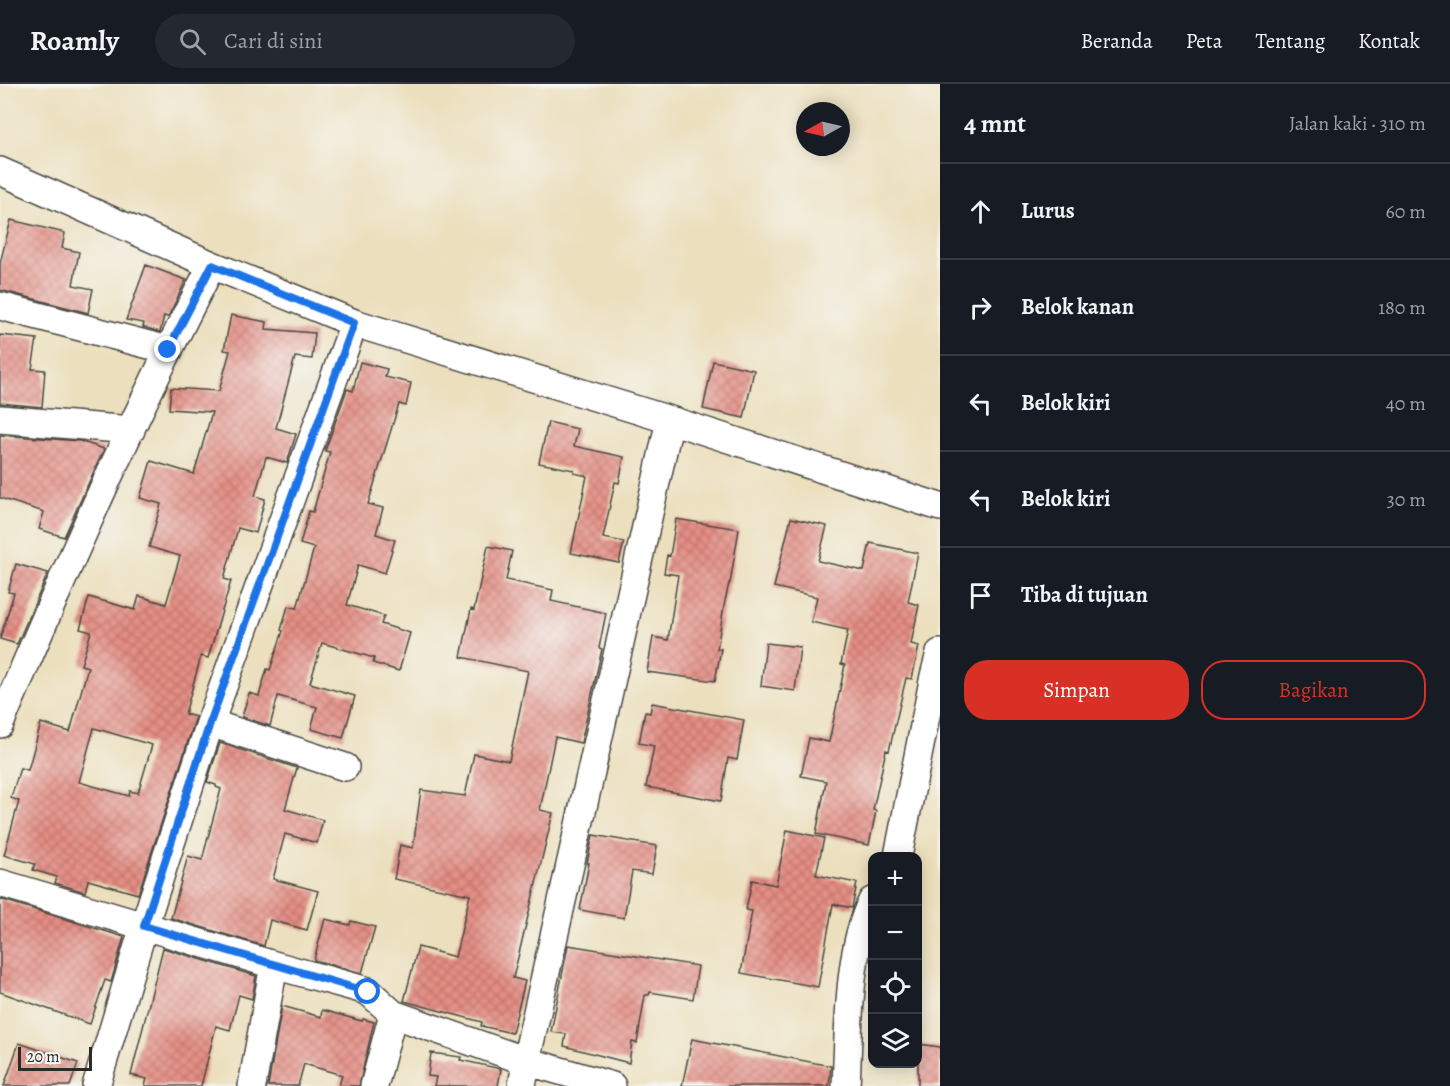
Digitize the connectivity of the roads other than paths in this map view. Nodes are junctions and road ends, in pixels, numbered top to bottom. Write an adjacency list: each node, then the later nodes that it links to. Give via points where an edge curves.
1 (0, 171): 2 (street)
2 (212, 265): 4 (street); 5 (street)
3 (0, 306): 5 (street)
4 (354, 323): 7 (street); 11 (street)
5 (168, 350): 8 (street)
6 (0, 419): 8 (street)
7 (670, 420): 9 (street); 20 (street)
8 (131, 430): 12 (street)
9 (940, 507)
10 (940, 652): 14 (street)
11 (210, 723): 13 (street); 17 (street)
12 (0, 724)
13 (345, 767)
14 (899, 852)
15 (0, 883): 17 (street)
16 (871, 906): 25 (street, via 860,938 852,989)
17 (144, 926): 18 (street); 21 (street)
18 (273, 965): 19 (street, via 368,992); 22 (street)
19 (393, 1014): 20 (street); 23 (street)
20 (524, 1074): 24 (street)
21 (96, 1086)
22 (252, 1086)
23 (374, 1086)
24 (612, 1086)
25 (846, 1086)

